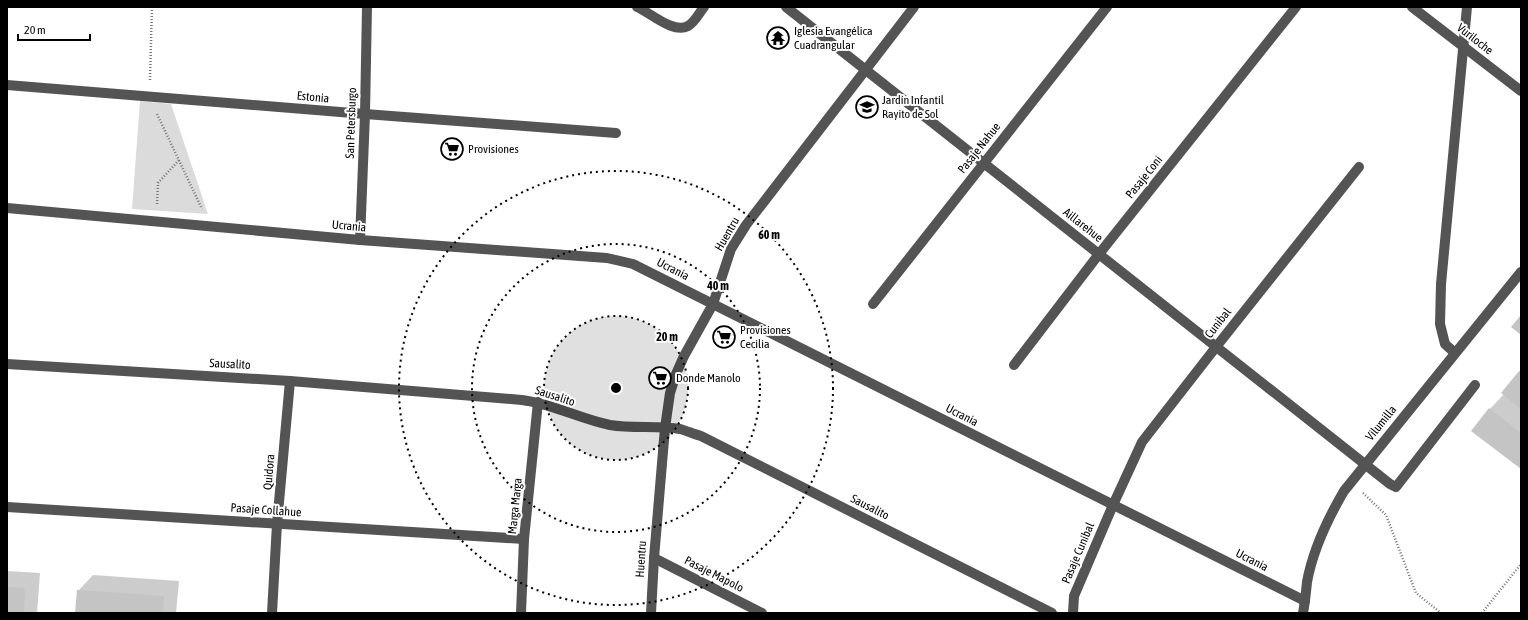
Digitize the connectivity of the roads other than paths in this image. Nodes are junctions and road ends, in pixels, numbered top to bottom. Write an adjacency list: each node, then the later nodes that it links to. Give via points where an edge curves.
1 (367, 7): 14 (street, San Petersburgo)
2 (637, 7): 3 (street, via 674,28 688,26)
3 (704, 7)
4 (786, 7): 11 (street, Aillarehue)
5 (914, 7): 11 (street, Huentru)
6 (1106, 7): 16 (street, Pasaje Nahue)
7 (1296, 7): 20 (street, Pasaje Coni)
8 (1412, 7): 10 (street, Vuriloche)
9 (1467, 7): 10 (street)
10 (1463, 46): 13 (street, Vuriloche); 25 (street, via 1441,284 1440,324 1445,344)
11 (865, 70): 16 (street, Aillarehue); 22 (street, Huentru, via 736,239 726,260)
12 (7, 85): 14 (street, Estonia)
13 (1521, 91)
14 (365, 114): 15 (street, Estonia); 19 (street, San Petersburgo)
15 (616, 133)
16 (984, 163): 20 (street, Aillarehue); 23 (street, Pasaje Nahue)
17 (1359, 167): 24 (street, Cunibal)
18 (7, 208): 19 (street, Ucrania)
19 (360, 240): 22 (street, Ucrania, via 607,258 633,264)
20 (1099, 254): 24 (street, Aillarehue); 27 (street, Pasaje Coni)
21 (1521, 272): 25 (street, Vilumilla)
22 (713, 304): 31 (street, Huentru, via 676,374); 33 (street, Ucrania)
23 (873, 304)
24 (1216, 347): 32 (street, Aillarehue); 33 (street, Cunibal, via 1142,442)
25 (1455, 353): 32 (street, Vilumilla)
26 (7, 364): 28 (street, Sausalito)
27 (1014, 365)
28 (290, 381): 30 (street, Sausalito); 35 (street, Quidora)
29 (1475, 385): 32 (street, Aillarehue, via 1396,487)
30 (538, 402): 31 (street, Sausalito, via 572,415 610,425); 36 (street, Marga Marga)
31 (665, 428): 37 (street, Huentru); 43 (street, Sausalito, via 681,429 701,436)
32 (1364, 464): 38 (street, Vilumilla, via 1331,512 1320,535 1307,582)
33 (1113, 505): 38 (street, Ucrania); 44 (street, Pasaje Cunibal, via 1074,596)
34 (7, 507): 35 (street, Pasaje Collahue)
35 (277, 524): 36 (street, Pasaje Collahue); 39 (street, Quidora)
36 (524, 539): 40 (street, Marga Marga)
37 (654, 558): 41 (street, Huentru); 42 (street, Pasaje Mapolo)
38 (1305, 601): 45 (street, Vilumilla)
39 (272, 613)
40 (521, 613)
41 (651, 613)
42 (762, 613)
43 (1052, 613)
44 (1073, 613)
45 (1303, 613)

